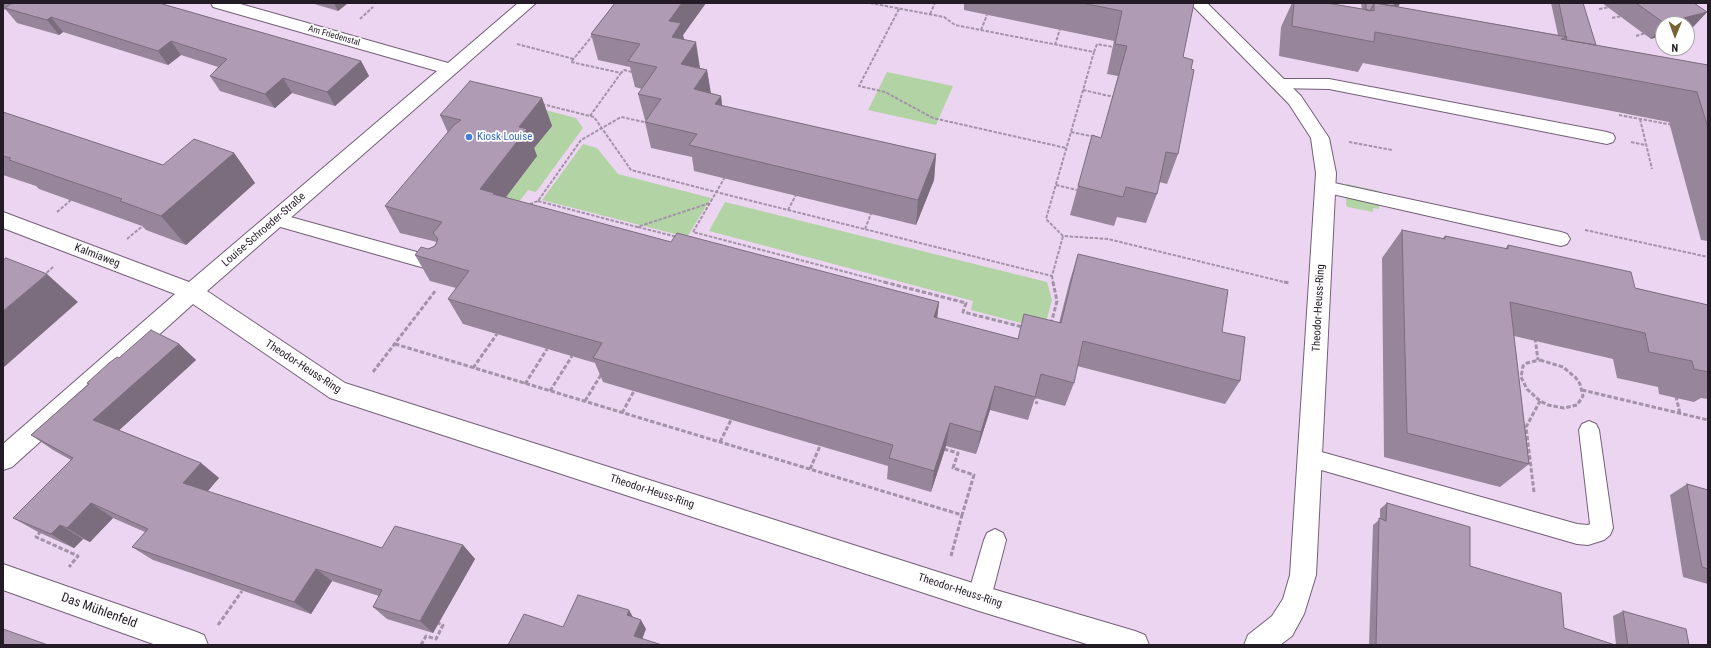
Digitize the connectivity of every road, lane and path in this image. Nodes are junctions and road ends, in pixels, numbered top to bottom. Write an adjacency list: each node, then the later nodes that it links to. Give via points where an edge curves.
1 (219, 3): 23 (street, Am Friedenstal)
2 (528, 3): 23 (street, Louise-Schroeder-Straße)
3 (870, 3): 7 (path)
4 (935, 3): 9 (path)
5 (1198, 3): 26 (street, Theodor-Heuss-Ring)
6 (1610, 6): 8 (path)
7 (899, 9): 9 (path); 38 (path, via 859,86 885,92 933,118)
8 (1599, 9)
9 (930, 14): 14 (path, via 944,17 955,25)
10 (987, 15): 14 (path)
11 (1623, 16): 12 (path)
12 (1612, 18)
13 (1060, 29): 19 (path)
14 (981, 30): 19 (path)
15 (596, 31): 22 (path)
16 (1646, 33): 17 (path)
17 (1636, 36)
18 (514, 43): 22 (path)
19 (1055, 44): 21 (path)
20 (1113, 47): 21 (path, via 1097,44)
21 (1094, 52): 27 (path)
22 (574, 59): 24 (path, via 571,62)
23 (449, 69): 52 (street, Louise-Schroeder-Straße)
24 (621, 73): 25 (path, via 624,70); 30 (path)
25 (637, 73)
26 (1279, 84): 36 (lane, via 1329,84); 43 (street, Theodor-Heuss-Ring, via 1295,100 1320,138 1326,173)
27 (1083, 90): 28 (path); 34 (path)
28 (1114, 97)
29 (537, 103): 30 (path)
30 (590, 116): 33 (path, via 594,117)
31 (1640, 119): 40 (path)
32 (650, 124): 33 (path, via 621,117)
33 (602, 128): 46 (path, via 631,170); 47 (path, via 581,140)
34 (1071, 132): 35 (path); 38 (path)
35 (1101, 138)
36 (1607, 138)
37 (1349, 141): 39 (path)
38 (1066, 148): 42 (path)
39 (1392, 150)
40 (1652, 169)
41 (727, 173): 46 (path)
42 (1056, 185): 45 (path); 59 (path, via 1046,219)
43 (1325, 187): 61 (lane); 68 (street, Theodor-Heuss-Ring)
44 (798, 190): 51 (path)
45 (1077, 190)
46 (716, 192): 48 (path); 51 (path)
47 (538, 201): 50 (path, via 527,204); 55 (path)
48 (710, 203): 55 (path); 57 (path)
49 (873, 208): 56 (path)
50 (522, 209)
51 (788, 210): 56 (path)
52 (276, 219): 64 (lane); 69 (street, Louise-Schroeder-Straße)
53 (3, 220): 69 (street, Kalmiaweg)
54 (148, 221): 62 (path)
55 (637, 227): 60 (path)
56 (865, 229): 65 (path)
57 (693, 232): 58 (path); 70 (path, via 966,303 963,312)
58 (691, 236)
59 (1063, 236): 65 (path); 68 (path, via 1108,239)
60 (681, 238)
61 (1561, 239)
62 (124, 241)
63 (54, 266): 66 (path)
64 (442, 266)
65 (1052, 276): 71 (path, via 1057,301)
66 (37, 281)
67 (440, 284): 74 (path)
68 (1320, 290): 100 (street, Theodor-Heuss-Ring)
69 (192, 292): 101 (street, Louise-Schroeder-Straße); 109 (street, Theodor-Heuss-Ring, via 338,391)
70 (1027, 328)
71 (1051, 328)
72 (497, 334): 78 (path)
73 (1534, 335): 77 (path)
74 (395, 344): 78 (path); 80 (path)
75 (547, 349): 81 (path)
76 (572, 356): 83 (path)
77 (1538, 360): 82 (path, via 1563,367 1576,378); 88 (path, via 1523,366 1521,377 1527,389)
78 (474, 368): 81 (path)
79 (602, 372): 87 (path)
80 (370, 377)
81 (525, 384): 83 (path)
82 (1582, 390): 88 (path, via 1581,401 1571,407 1556,407); 91 (path)
83 (550, 391): 87 (path)
84 (634, 391): 90 (path)
85 (1675, 392): 91 (path)
86 (1034, 393): 89 (path)
87 (585, 401): 90 (path)
88 (1540, 401): 95 (path)
89 (1037, 404)
90 (622, 413): 97 (path)
91 (1680, 414): 93 (path)
92 (731, 420): 97 (path)
93 (1708, 420)
94 (1523, 425): 95 (path)
95 (1526, 427): 103 (path, via 1535,496)
96 (1589, 430): 100 (lane, via 1602,528 1588,535)
97 (720, 442): 102 (path)
98 (820, 446): 102 (path)
99 (944, 449): 104 (path, via 958,453 953,468 974,475)
100 (1311, 458): 117 (street, Theodor-Heuss-Ring, via 1303,575 1295,605 1282,626)
101 (3, 459)
102 (810, 469): 104 (path)
103 (1527, 494)
104 (962, 515): 109 (path)
105 (44, 528): 107 (path, via 36,536 78,556)
106 (994, 540): 111 (lane)
107 (72, 563)
108 (3, 577): 114 (street, Das Mühlenfeld)
109 (943, 586): 111 (street, Theodor-Heuss-Ring)
110 (242, 591): 113 (path)
111 (979, 598): 116 (street, Theodor-Heuss-Ring)
112 (438, 623): 115 (path, via 443,625 436,639 426,636)
113 (215, 628)
114 (194, 645)
115 (421, 645)
116 (1135, 645)
117 (1261, 645)

